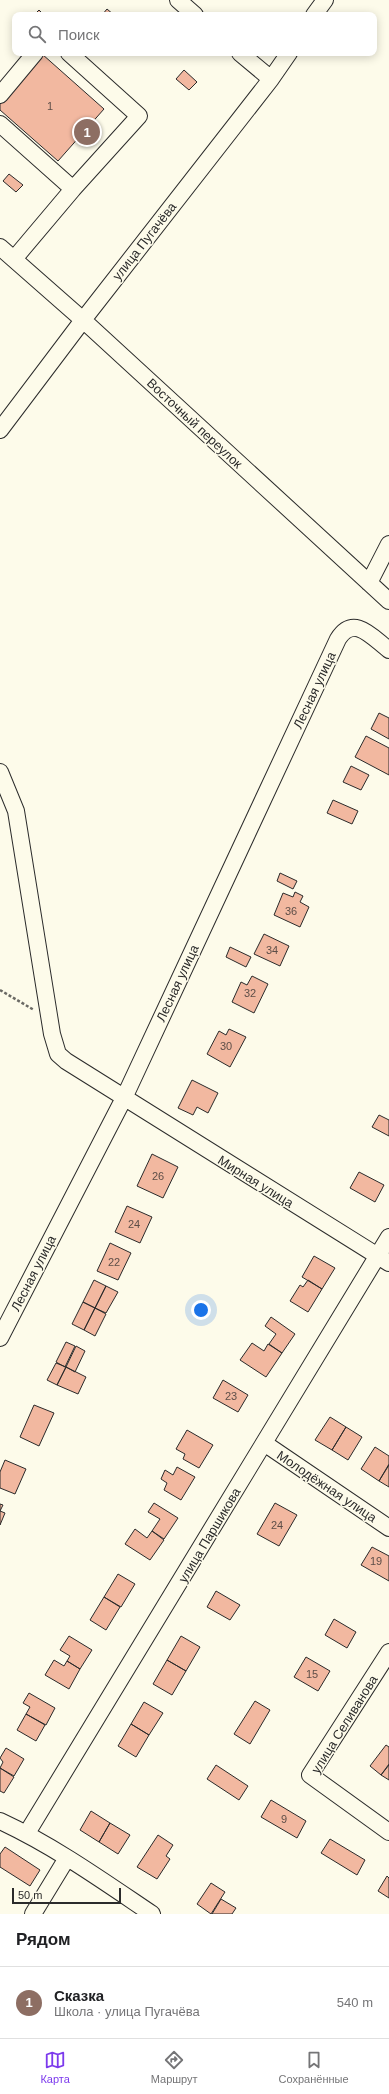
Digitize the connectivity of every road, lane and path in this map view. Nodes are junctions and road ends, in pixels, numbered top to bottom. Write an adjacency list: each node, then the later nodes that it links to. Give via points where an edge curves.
1 (178, 0): 3 (street)
2 (324, 0): 4 (street)
3 (192, 12)
4 (316, 12)
5 (33, 56): 10 (street)
6 (72, 56): 12 (street, via 139,116)
7 (243, 56): 9 (street)
8 (287, 56): 9 (street, улица Пугачёва)
9 (271, 80): 15 (street, улица Пугачёва)
10 (0, 96)
11 (0, 124): 12 (street)
12 (73, 189): 14 (street)
13 (0, 246): 14 (street, Восточный переулок)
14 (14, 259): 15 (street, Восточный переулок)
15 (83, 320): 16 (street, улица Пугачёва); 18 (street, Восточный переулок)
16 (0, 430)
17 (389, 544): 18 (street)
18 (369, 583): 19 (street, Восточный переулок)
19 (389, 601)
20 (389, 650): 24 (street, Лесная улица, via 358,628 350,627 343,631 338,639)
21 (0, 772): 23 (street, Мирная улица, via 16,811)
22 (0, 990): 23 (path)
23 (49, 1019): 24 (street, Мирная улица, via 58,1054)
24 (124, 1098): 26 (street, Мирная улица); 27 (street, Лесная улица)
25 (389, 1237): 26 (street, улица Паршикова)
26 (383, 1259): 28 (street, улица Паршикова)
27 (0, 1338)
28 (264, 1444): 29 (street, Молодёжная улица); 33 (street, улица Паршикова)
29 (389, 1528)
30 (389, 1652): 32 (street, улица Селиванова, via 310,1775)
31 (0, 1821): 33 (street)
32 (389, 1832)
33 (27, 1833): 34 (street)
34 (67, 1858): 35 (street); 36 (street)
35 (33, 1914)
36 (152, 1914)

